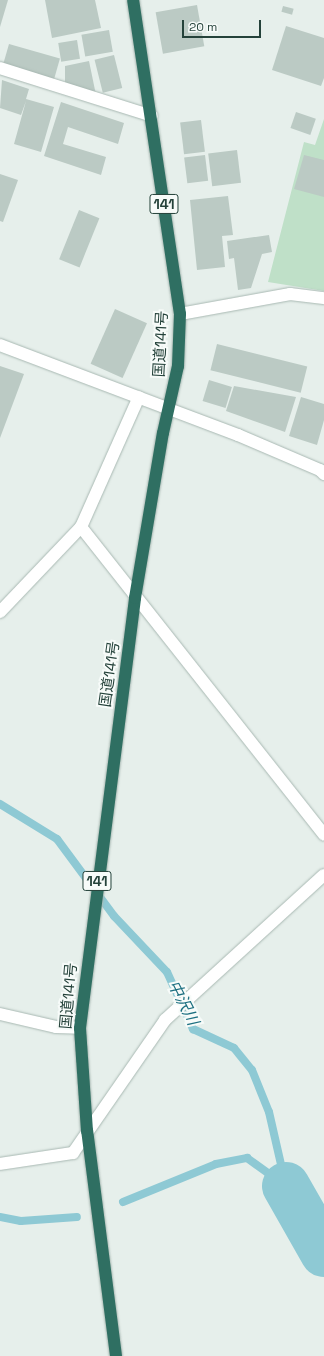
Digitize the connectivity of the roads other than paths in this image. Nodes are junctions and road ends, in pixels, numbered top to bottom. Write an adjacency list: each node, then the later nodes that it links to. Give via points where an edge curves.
1 (133, 0): 3 (highway, 国道141号 / 141)
2 (0, 68): 3 (street)
3 (152, 116): 5 (highway, 国道141号 / 141)
4 (324, 298): 5 (street, via 290,294)
5 (180, 314): 8 (highway, 国道141号 / 141, via 178,366)
6 (0, 345): 7 (street)
7 (139, 397): 8 (street); 10 (street)
8 (169, 409): 9 (street, via 244,438 320,470); 11 (highway, 国道141号 / 141)
9 (324, 474)
10 (81, 527): 11 (street); 12 (street)
11 (136, 598): 13 (street); 16 (highway, 国道141号 / 141)
12 (0, 612)
13 (324, 834)
14 (324, 875): 17 (street, via 164,1020)
15 (0, 1014): 16 (street, via 56,1027)
16 (80, 1028): 17 (highway, 国道141号 / 141)
17 (87, 1130): 18 (street, via 73,1153); 19 (highway, 国道141号 / 141)
18 (0, 1164)
19 (116, 1356)

